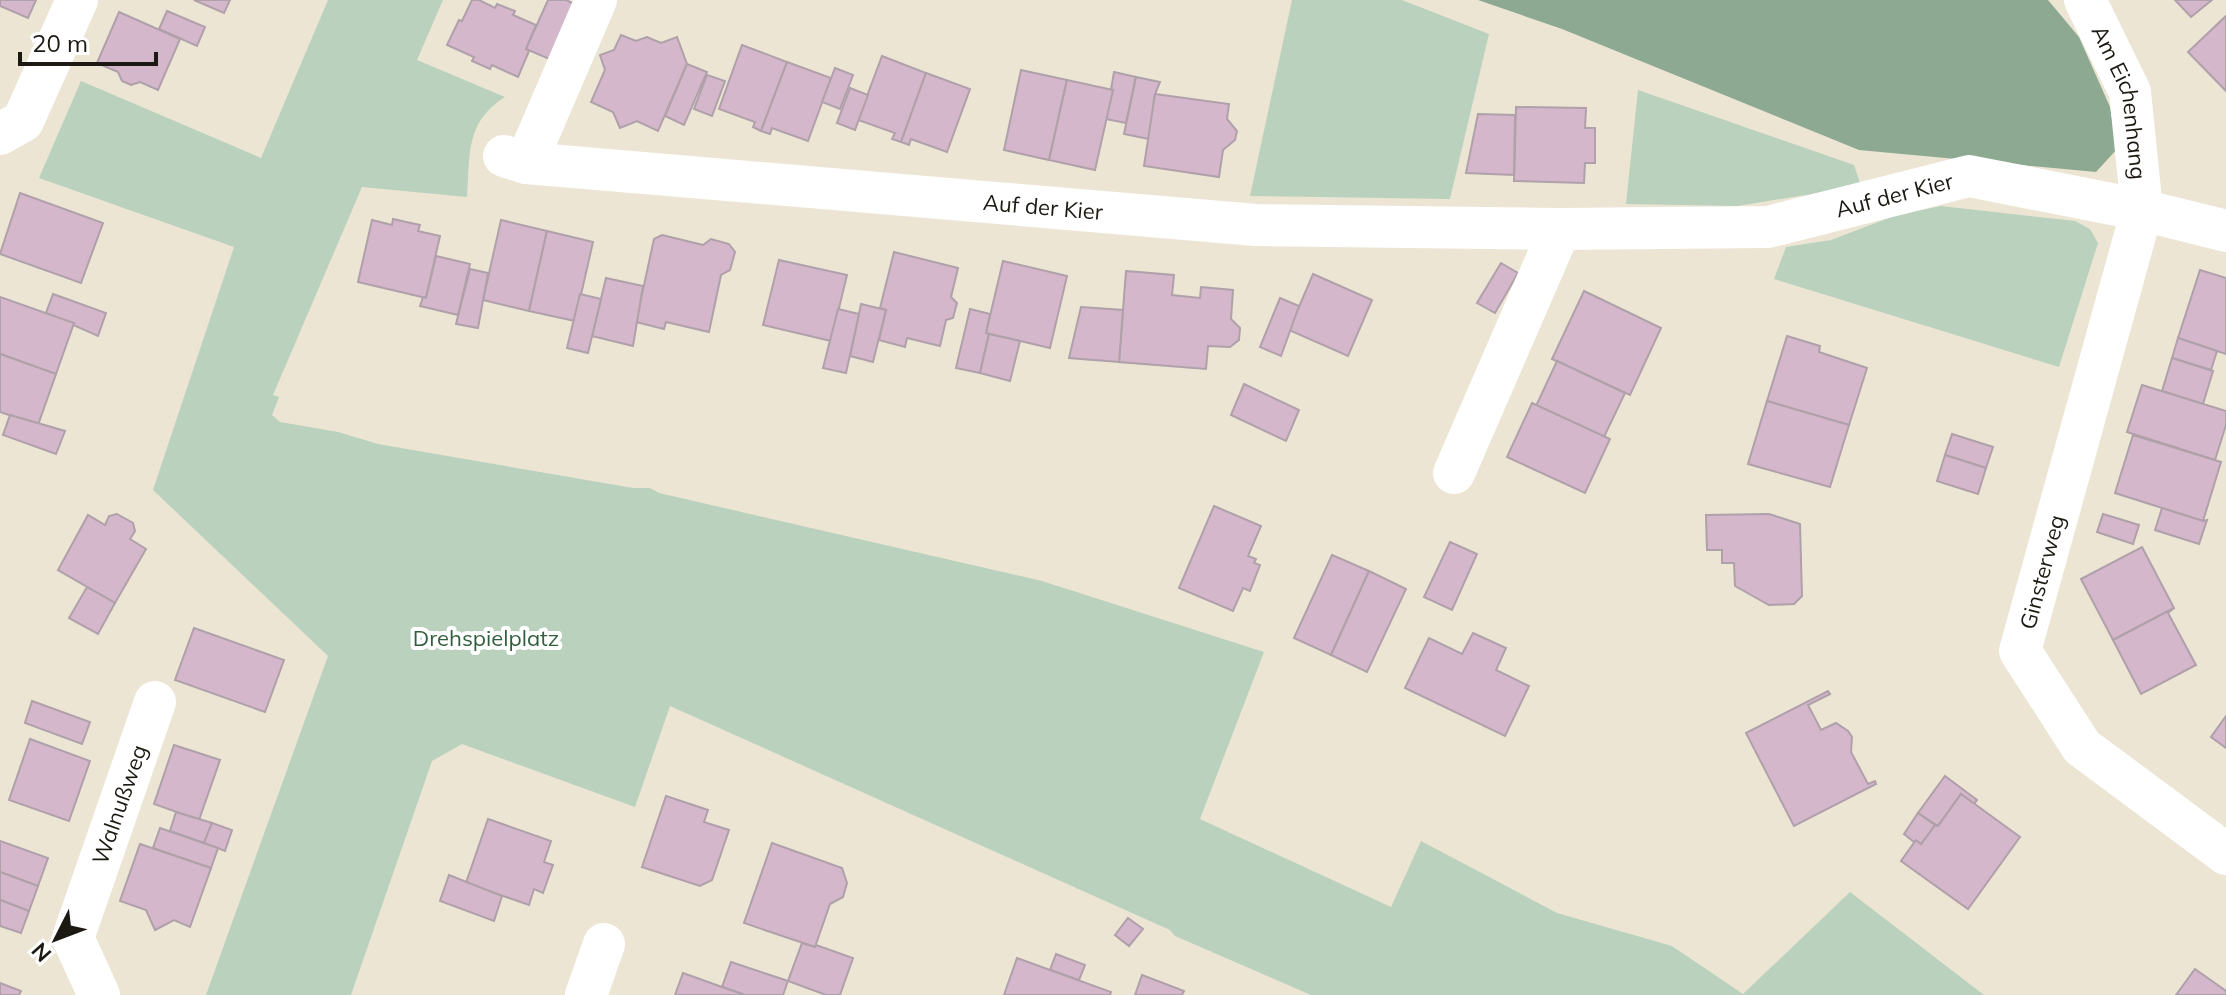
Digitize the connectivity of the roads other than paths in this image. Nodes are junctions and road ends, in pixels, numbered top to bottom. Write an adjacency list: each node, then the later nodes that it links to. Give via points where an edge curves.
1 (77, 0): 4 (street, via 23,121)
2 (596, 0): 6 (street, Auf der Kier, via 515,160 1256,225)
3 (2085, 0): 5 (street, Am Eichenhang, via 2130,92)
4 (0, 134)
5 (2142, 210): 6 (street, Auf der Kier, via 1969,176 1768,227); 7 (street, Auf der Kier); 10 (street, Ginsterweg, via 2020,651 2082,747)
6 (1560, 229): 8 (street)
7 (2226, 231)
8 (1454, 473)
9 (155, 702): 12 (street, Walnußweg, via 73,938)
10 (2226, 854)
11 (604, 944): 13 (street)
12 (99, 995)
13 (586, 995)

